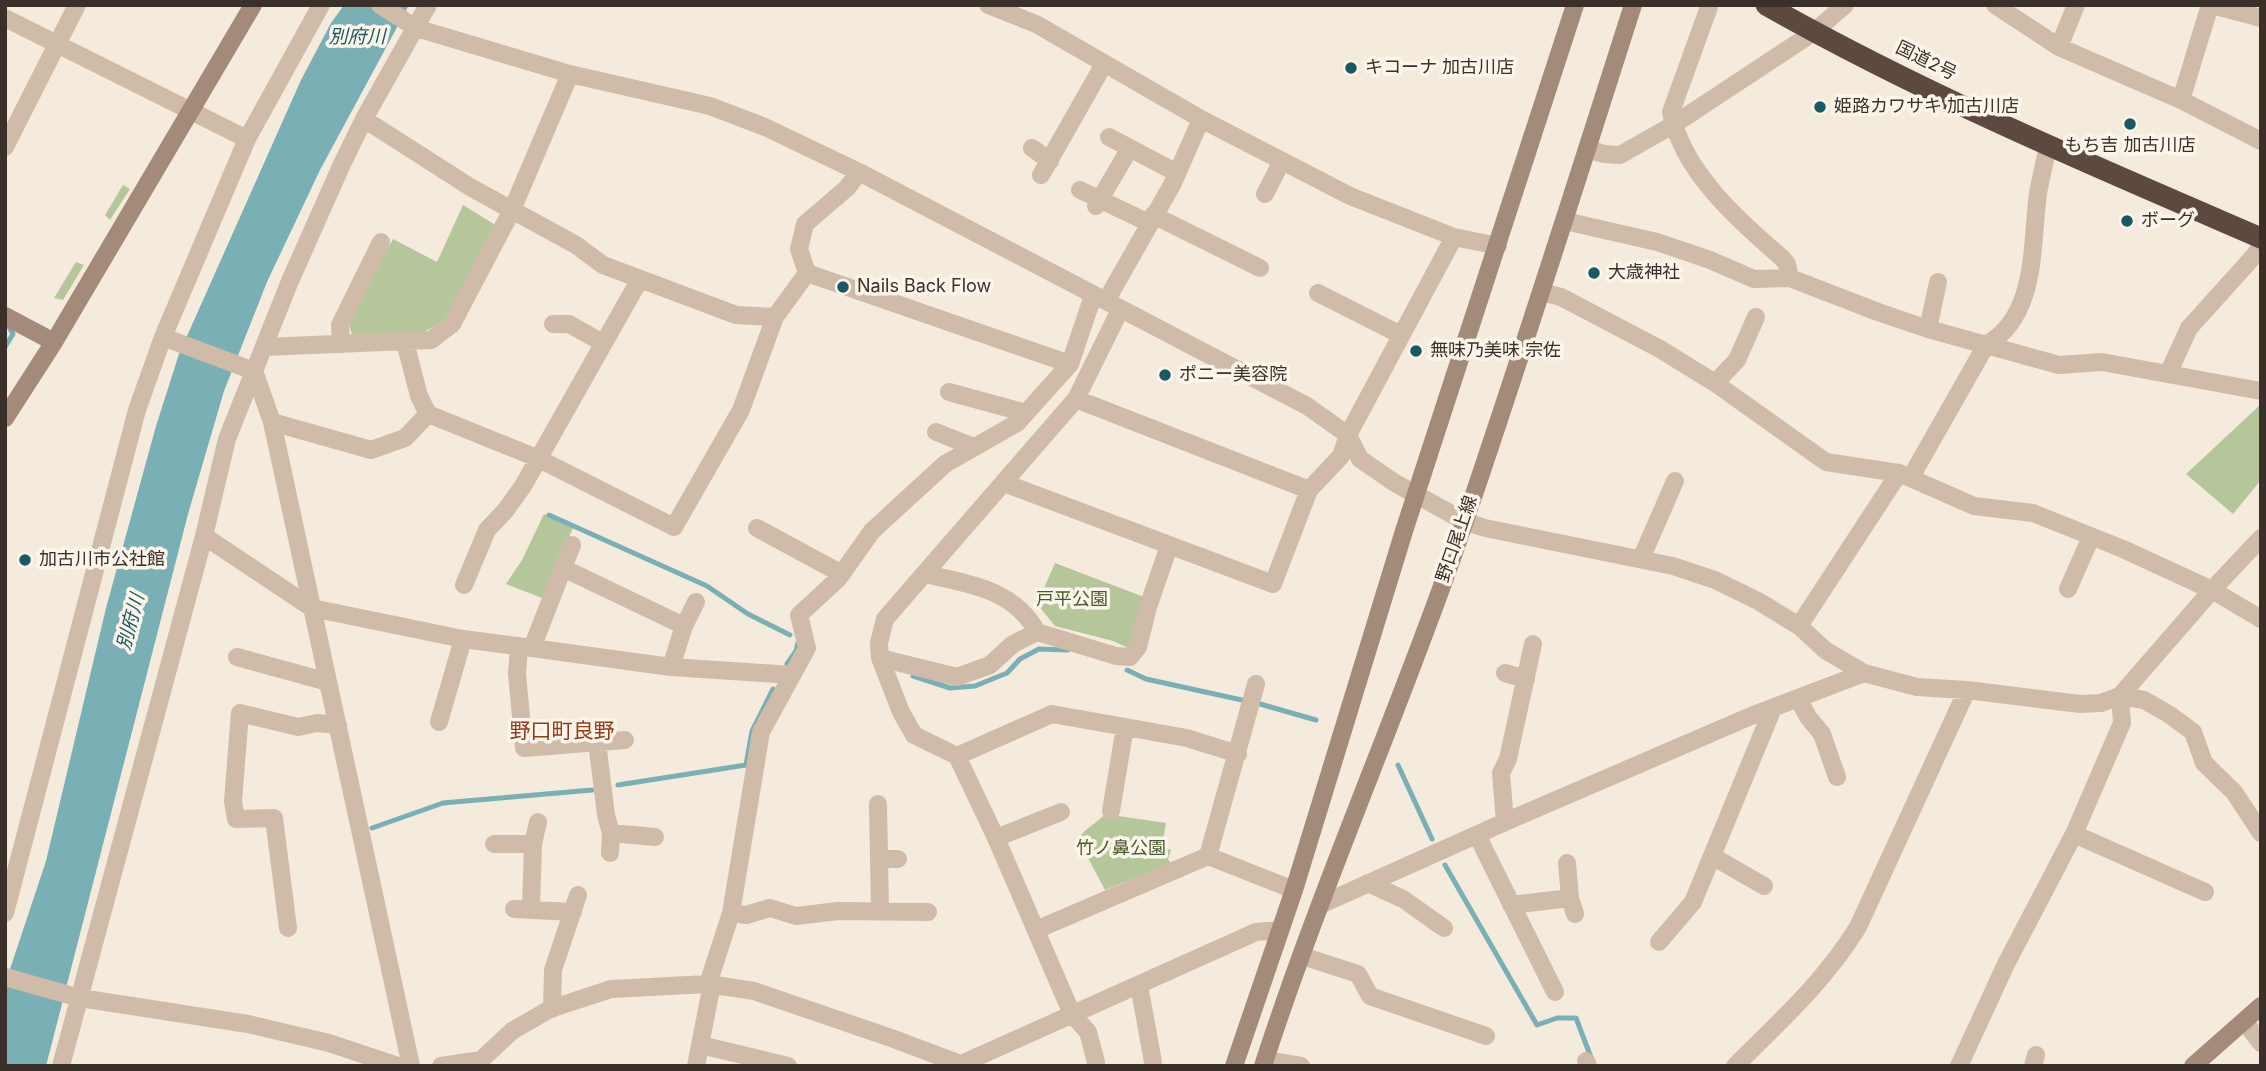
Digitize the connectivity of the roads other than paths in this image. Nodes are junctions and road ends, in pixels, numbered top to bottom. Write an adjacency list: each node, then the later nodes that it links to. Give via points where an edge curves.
1 (77, 5): 19 (street)
2 (253, 5): 24 (main road)
3 (321, 5): 29 (street)
4 (380, 5): 17 (street)
5 (428, 5): 17 (street)
6 (988, 5): 21 (street, via 1036,24)
7 (1575, 5): 48 (main road)
8 (1633, 5): 35 (main road, 野口尾上線)
9 (1766, 5): 18 (highway, 国道2号)
10 (1844, 5): 18 (street)
11 (1995, 5): 20 (street)
12 (2076, 5): 20 (street)
13 (2211, 5): 16 (street); 23 (street)
14 (1709, 7): 27 (street, via 1671,113)
15 (5, 18): 19 (street)
16 (2261, 18)
17 (416, 28): 22 (street); 25 (street)
18 (1814, 32): 27 (street); 31 (highway, 国道2号)
19 (58, 44): 24 (street); 32 (street)
20 (2059, 47): 23 (street)
21 (1104, 64): 26 (street); 33 (street, via 1045,168)
22 (570, 74): 37 (street, via 710,106); 42 (street)
23 (2181, 100): 30 (street)
24 (192, 111): 29 (street); 65 (main road)
25 (364, 119): 42 (street); 70 (street)
26 (1200, 119): 36 (street); 38 (street)
27 (1673, 125): 35 (street, via 1620,155); 52 (street, via 1704,183 1782,258)
28 (1109, 137): 34 (street)
29 (247, 139): 64 (street)
30 (2261, 141)
31 (2048, 145): 46 (highway, 国道2号); 69 (street, via 2030,275 2014,320)
32 (5, 147)
33 (1032, 148)
34 (1130, 148): 38 (street); 41 (street)
35 (1587, 149): 44 (main road, 野口尾上線)
36 (1282, 161): 40 (street); 45 (street, via 1350,196)
37 (859, 172): 51 (street, via 805,224 799,249); 57 (street)
38 (1177, 173): 43 (street)
39 (1080, 190): 41 (street)
40 (1265, 194)
41 (1098, 203): 43 (street)
42 (512, 210): 53 (street, via 603,265); 66 (street, via 452,324 430,340)
43 (1151, 219): 50 (street); 57 (street)
44 (1565, 221): 52 (street, via 1657,242 1754,279); 55 (main road, 野口尾上線)
45 (1454, 237): 48 (street); 63 (street)
46 (2261, 238)
47 (381, 242): 68 (street, via 340,325)
48 (1498, 246): 90 (main road)
49 (2261, 246): 73 (street, via 2189,328)
50 (1259, 268)
51 (807, 273): 59 (street); 71 (street)
52 (1790, 278): 62 (street)
53 (640, 279): 59 (street, via 736,315); 67 (street)
54 (1938, 282): 62 (street)
55 (1541, 292): 74 (street, via 1603,318); 91 (main road, 野口尾上線)
56 (1318, 293): 63 (street)
57 (1106, 302): 71 (street); 77 (street); 83 (street, via 1307,405)
58 (5, 316): 65 (main road)
59 (775, 317): 85 (street, via 741,410 674,527)
60 (1756, 317): 74 (street, via 1737,360)
61 (553, 324): 67 (street, via 569,324)
62 (1928, 329): 69 (street)
63 (1401, 335): 83 (street)
64 (163, 337): 72 (street); 150 (street, via 137,410)
65 (54, 342): 80 (main road)
66 (405, 342): 68 (street); 79 (street, via 415,386)
67 (603, 343): 85 (street)
68 (341, 344): 70 (street)
69 (1986, 345): 73 (street, via 2059,365 2102,362); 86 (street)
70 (264, 346): 72 (street)
71 (1070, 364): 78 (street)
72 (254, 371): 81 (street); 93 (street, via 227,439)
73 (2168, 374): 75 (street)
74 (1715, 383): 86 (street, via 1826,462)
75 (2261, 391)
76 (949, 392): 78 (street)
77 (1076, 399): 88 (street); 89 (street)
78 (1026, 412): 84 (street, via 1017,423)
79 (428, 414): 81 (street, via 405,439 371,450); 85 (street)
80 (5, 418)
81 (272, 422): 106 (street)
82 (936, 432): 84 (street)
83 (1348, 435): 89 (street, via 1341,456); 90 (street, via 1360,459)
84 (974, 447): 100 (street, via 945,464 872,531)
85 (537, 458): 102 (street, via 523,486 487,530)
86 (1905, 475): 94 (street, via 1974,506 2033,513); 109 (street)
87 (1675, 481): 98 (street)
88 (1004, 483): 97 (street); 101 (street)
89 (1309, 490): 97 (street, via 1273,584)
90 (1415, 495): 91 (street); 159 (main road)
91 (1464, 521): 98 (street); 162 (main road, 野口尾上線)
92 (757, 528): 100 (street)
93 (204, 536): 106 (street); 178 (street)
94 (2091, 537): 103 (street); 104 (street)
95 (2261, 538): 104 (street)
96 (572, 545): 99 (street)
97 (1169, 546): 110 (street, via 1138,647 1129,657)
98 (1641, 559): 109 (street, via 1715,580)
99 (563, 568): 108 (street); 113 (street)
100 (842, 574): 119 (street, via 799,615 807,648)
101 (925, 574): 110 (street, via 972,584 1007,598); 115 (street, via 885,619)
102 (464, 585)
103 (2068, 589)
104 (2212, 590): 107 (street); 124 (street)
105 (696, 602): 108 (street)
106 (312, 608): 111 (street); 121 (street)
107 (2261, 620)
108 (684, 626): 116 (street)
109 (1799, 626): 118 (street, via 1825,650)
110 (1037, 632): 115 (street, via 1013,644 990,664 957,677)
111 (463, 639): 113 (street); 127 (street)
112 (1532, 644): 120 (street)
113 (526, 647): 116 (street); 131 (street, via 517,674 524,748)
114 (237, 657): 121 (street)
115 (880, 658): 133 (street, via 914,735)
116 (671, 667): 119 (street)
117 (1505, 673): 120 (street)
118 (1864, 673): 122 (street, via 1917,687); 125 (street)
119 (792, 675): 167 (street, via 761,732)
120 (1526, 679): 135 (street)
121 (328, 682): 128 (street)
122 (1967, 690): 124 (street, via 2080,704); 198 (street, via 1858,927 1821,980)
123 (1252, 696): 132 (street)
124 (2120, 696): 143 (street, via 2144,701 2193,732 2204,763 2234,792); 144 (street, via 2122,723)
125 (1798, 698): 126 (street); 136 (street, via 1822,734)
126 (1773, 708): 141 (street); 153 (street)
127 (439, 722)
128 (338, 725): 168 (street, via 298,727 240,713 233,801 236,819 274,818 274,885); 191 (street)
129 (1125, 727): 132 (street, via 1187,738); 133 (street, via 1052,714); 138 (street)
130 (625, 740): 131 (street)
131 (597, 742): 142 (street)
132 (1238, 754): 152 (street)
133 (957, 756): 147 (street)
134 (1484, 766): 135 (street)
135 (1501, 773): 141 (street)
136 (1837, 777)
137 (878, 804): 154 (street)
138 (1111, 811)
139 (1061, 812): 147 (street)
140 (538, 822): 149 (street)
141 (1504, 822): 145 (street)
142 (611, 833): 146 (street); 151 (street)
143 (2261, 833)
144 (2074, 834): 161 (street, via 2146,875); 199 (street)
145 (1477, 835): 157 (street); 163 (street)
146 (655, 837)
147 (996, 838): 170 (street)
148 (494, 844): 149 (street)
149 (533, 844): 180 (street, via 523,908 575,904 553,970)
150 (14, 848): 160 (street)
151 (610, 853)
152 (1208, 856): 159 (street); 170 (street)
153 (1712, 856): 158 (street); 172 (street, via 1693,902)
154 (880, 859): 155 (street); 164 (street)
155 (898, 859)
156 (1567, 863): 163 (street, via 1573,906)
157 (1368, 883): 162 (street); 169 (street, via 1403,899)
158 (1763, 886)
159 (1294, 890): 171 (main road)
160 (8, 891): 166 (street)
161 (2192, 893)
162 (1320, 905): 173 (main road, 野口尾上線)
163 (1511, 905): 177 (street, via 1537,976)
164 (880, 910): 165 (street); 167 (street, via 796,916 770,908 746,915)
165 (928, 912)
166 (5, 913)
167 (731, 913): 175 (street)
168 (288, 928)
169 (1444, 928)
170 (1036, 930): 181 (street)
171 (1280, 930): 176 (street, via 1256,932); 196 (main road)
172 (1659, 942)
173 (1302, 956): 183 (street, via 1358,974 1370,996); 187 (main road, 野口尾上線)
174 (5, 977): 178 (street)
175 (710, 984): 180 (street, via 611,989); 185 (street); 188 (street, via 754,991)
176 (1139, 985): 181 (street); 186 (street, via 1157,1036)
177 (1555, 992)
178 (80, 998): 189 (street); 190 (street, via 248,1024 329,1043)
179 (2261, 1006): 182 (main road)
180 (552, 1009): 192 (street, via 512,1031 481,1060)
181 (1072, 1014): 188 (street); 195 (street, via 1088,1032)
182 (2244, 1021): 184 (street); 200 (main road)
183 (1486, 1036)
184 (2261, 1043)
185 (701, 1045): 193 (street); 194 (street)
186 (1153, 1062)
187 (1264, 1063): 197 (street)
188 (958, 1065)
189 (61, 1066)
190 (398, 1066)
191 (411, 1066)
192 (442, 1066)
193 (696, 1066)
194 (788, 1066)
195 (1095, 1066)
196 (1234, 1066)
197 (1301, 1066)
198 (1735, 1066)
199 (1959, 1066)
200 (2193, 1066)

